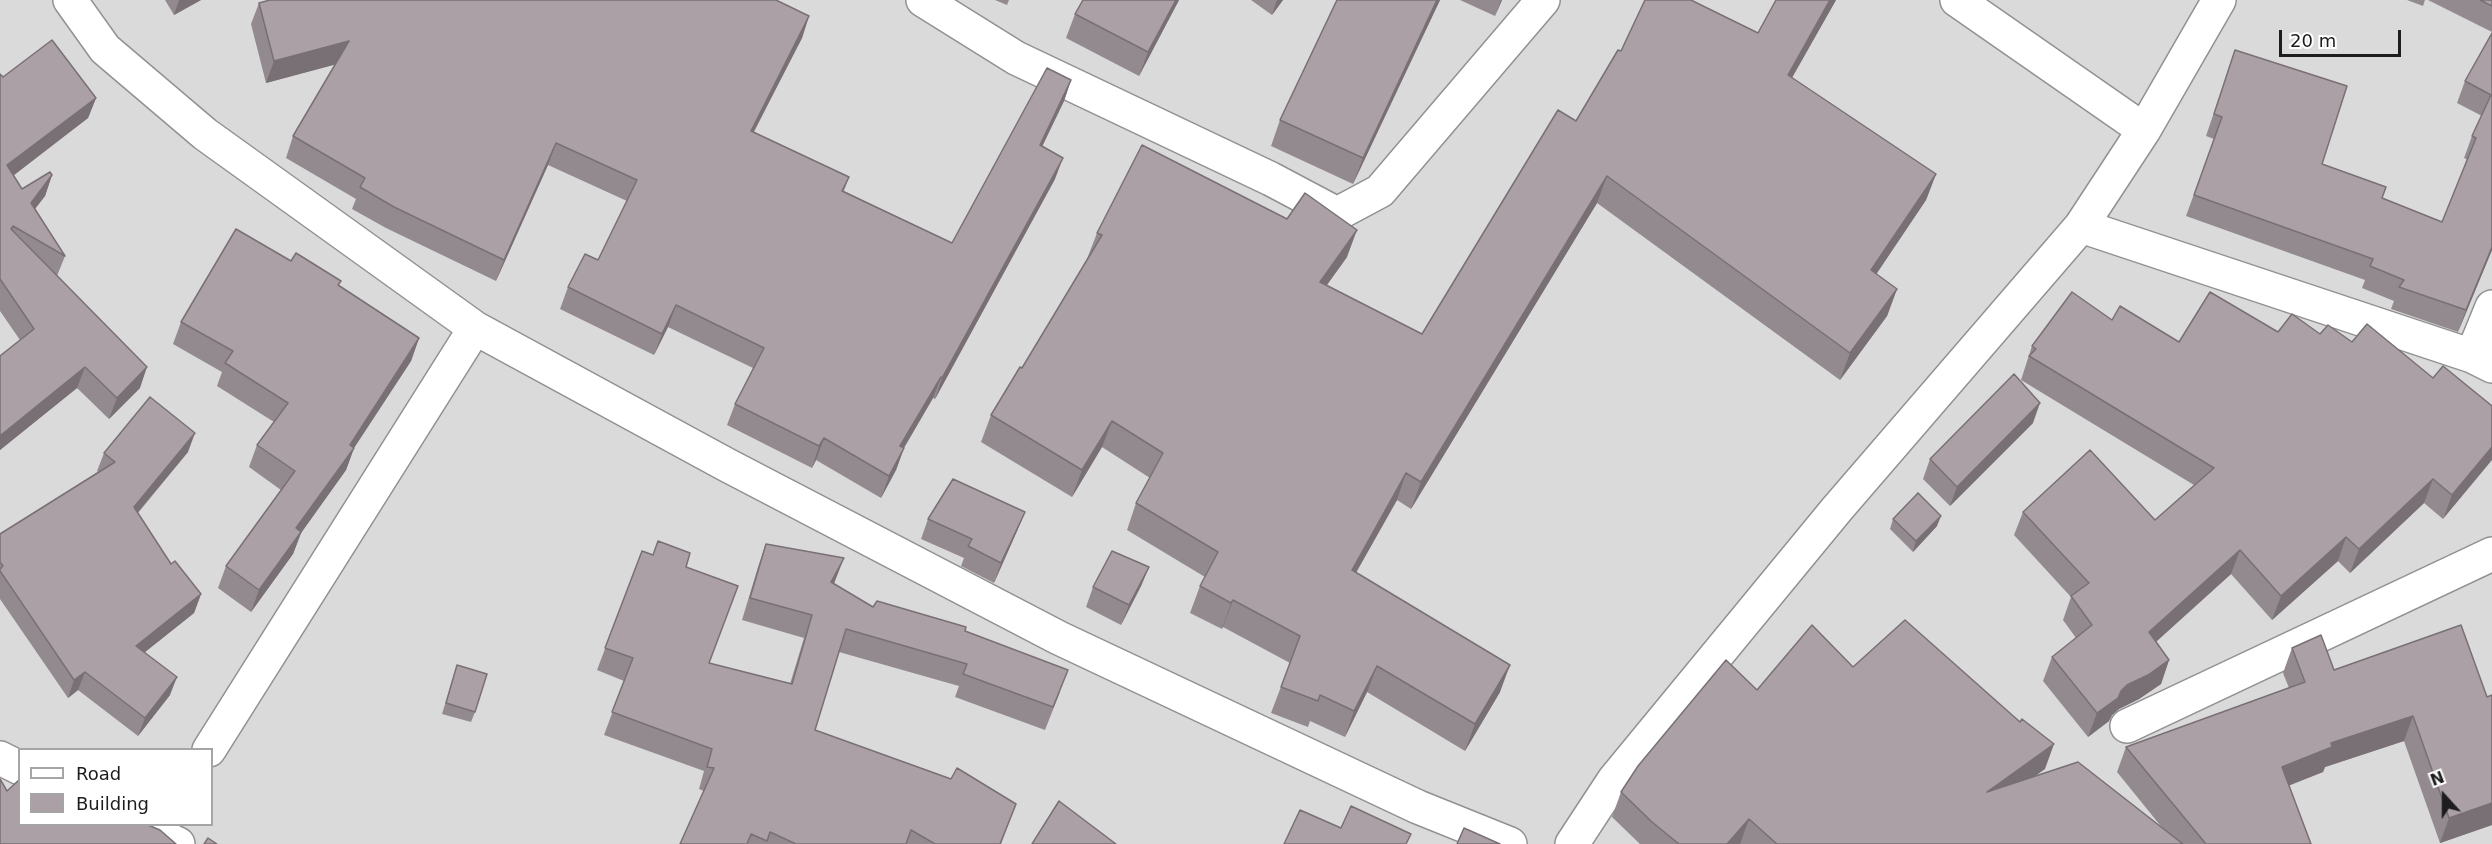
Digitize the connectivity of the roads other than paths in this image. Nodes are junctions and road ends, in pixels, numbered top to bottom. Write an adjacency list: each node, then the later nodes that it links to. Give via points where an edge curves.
1 (70, 0): 9 (street, via 105,49 205,134)
2 (923, 0): 3 (street, via 1016,58 1337,214 1380,191)
3 (1543, 0)
4 (1958, 0): 6 (street)
5 (2219, 0): 6 (street)
6 (2144, 130): 7 (street)
7 (2081, 226): 10 (street); 17 (street, via 1837,509 1621,771)
8 (2492, 307): 10 (street)
9 (475, 328): 13 (street); 16 (street, via 1059,638 1418,807)
10 (2482, 361)
11 (2492, 554): 12 (street)
12 (2127, 726)
13 (210, 748)
14 (0, 758): 15 (street)
15 (18, 767)
16 (1510, 844)
17 (1572, 844)

